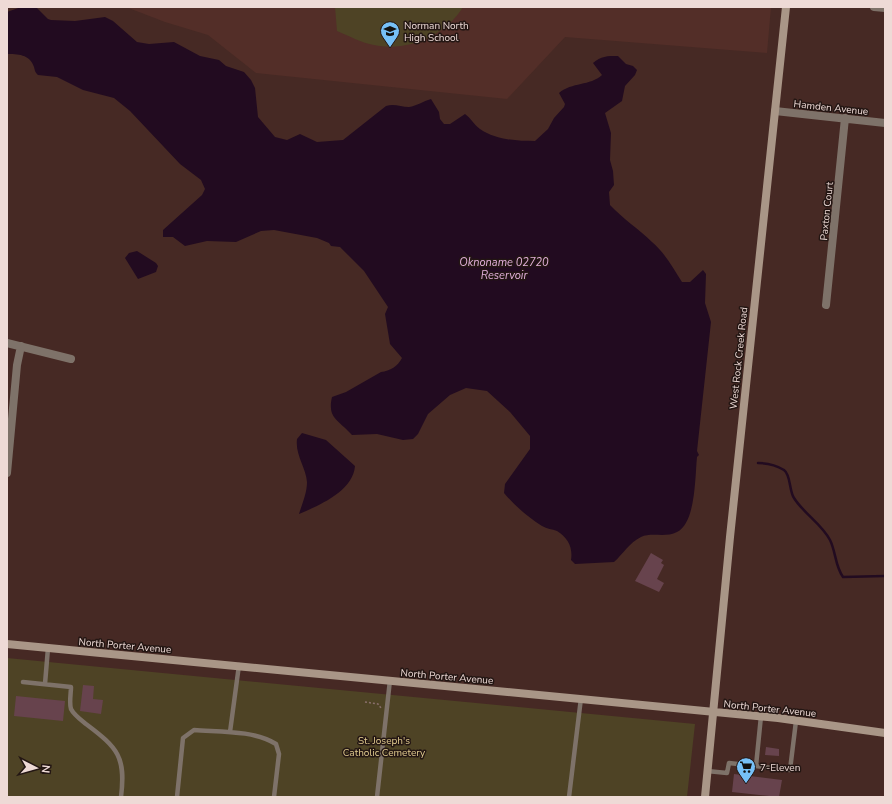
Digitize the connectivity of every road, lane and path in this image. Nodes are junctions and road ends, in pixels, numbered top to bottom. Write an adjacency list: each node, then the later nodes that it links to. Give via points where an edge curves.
1 (786, 7): 4 (main road, West Rock Creek Road)
2 (874, 7): 3 (street)
3 (885, 8)
4 (774, 110): 5 (street, Hamden Avenue); 22 (main road, West Rock Creek Road)
5 (845, 118): 6 (street, Hamden Avenue); 7 (street, Paxton Court)
6 (885, 123)
7 (826, 305)
8 (7, 342): 9 (street)
9 (21, 346): 10 (street); 11 (street)
10 (72, 359)
11 (8, 459): 12 (street)
12 (7, 472)
13 (7, 644): 14 (main road, North Porter Avenue)
14 (48, 648): 15 (main road, North Porter Avenue); 18 (lane)
15 (239, 666): 16 (main road, North Porter Avenue); 25 (lane)
16 (390, 680): 19 (main road, North Porter Avenue); 21 (lane)
17 (23, 682): 18 (lane)
18 (45, 684): 29 (lane, via 71,687 71,709 78,718 108,741 120,758 124,776)
19 (581, 698): 22 (main road, North Porter Avenue); 33 (lane)
20 (365, 702): 21 (path, via 378,704 382,709)
21 (387, 709): 32 (lane)
22 (714, 712): 23 (main road, North Porter Avenue); 28 (main road, West Rock Creek Road)
23 (761, 716): 24 (main road, North Porter Avenue); 27 (lane)
24 (796, 720): 26 (main road, North Porter Avenue); 27 (lane, via 790,770)
25 (230, 732): 30 (lane, via 194,730 183,738); 31 (lane, via 266,738 276,744 279,754)
26 (885, 733)
27 (756, 766): 28 (lane, via 729,763 727,773)
28 (707, 771): 34 (main road, West Rock Creek Road)
29 (121, 797)
30 (177, 797)
31 (274, 797)
32 (377, 797)
33 (569, 797)
34 (705, 797)

